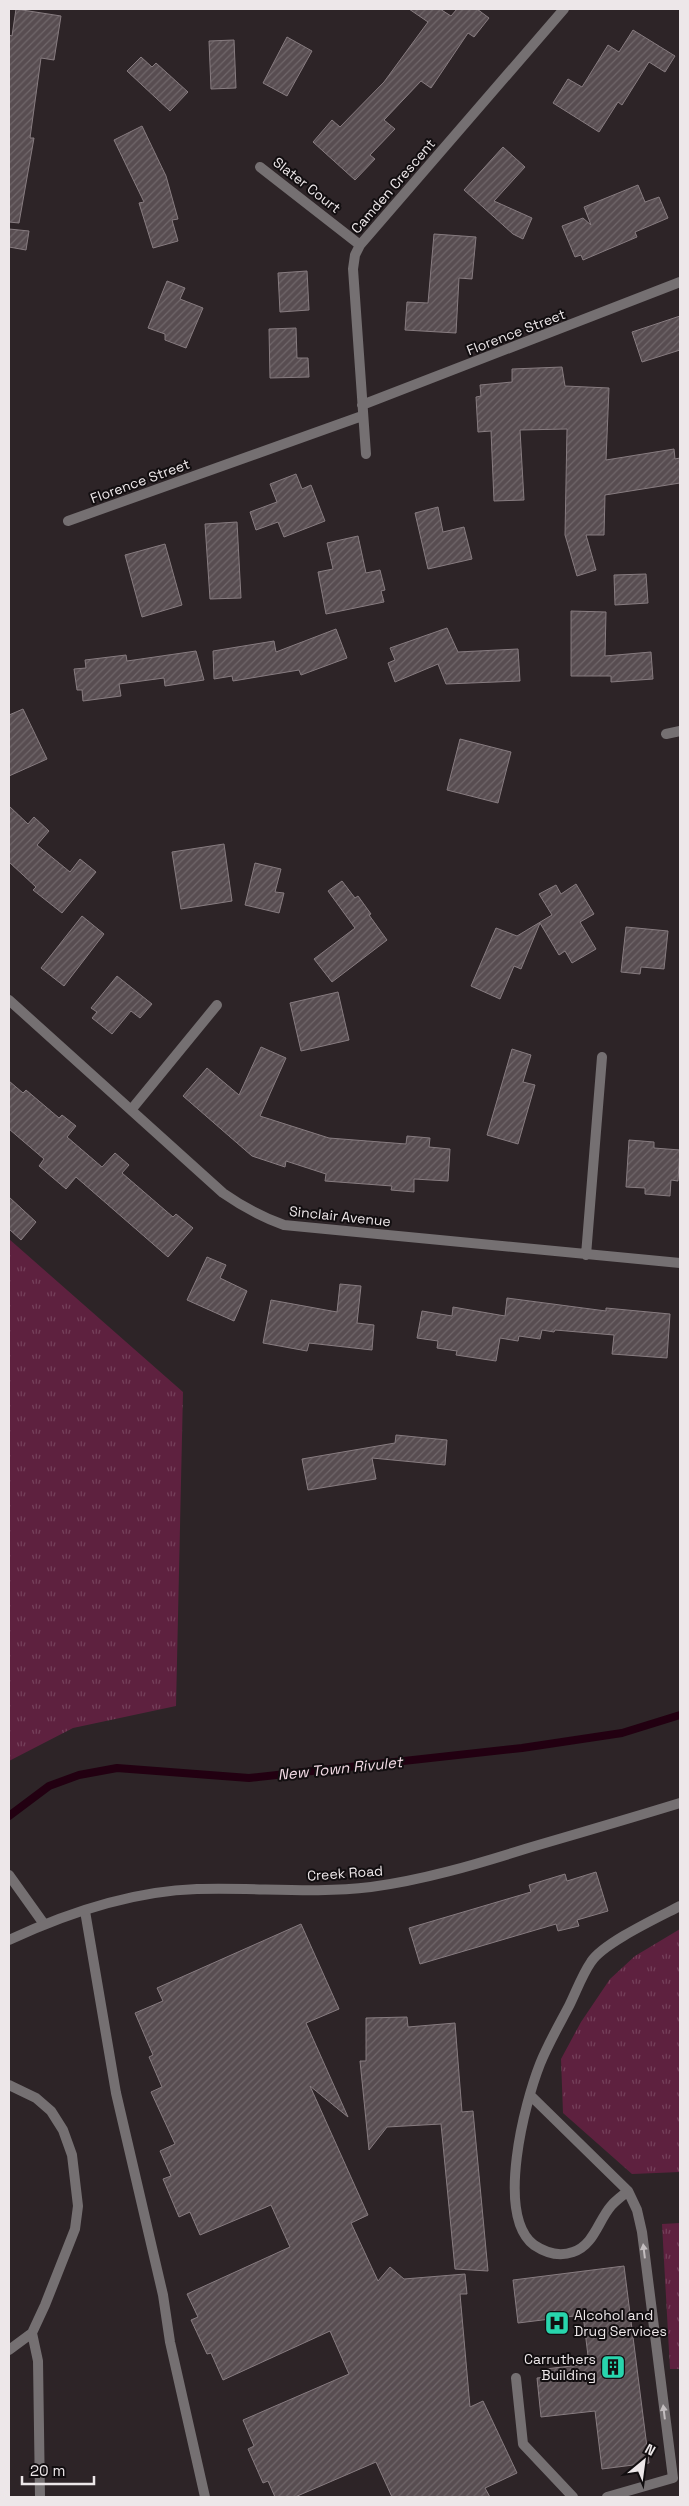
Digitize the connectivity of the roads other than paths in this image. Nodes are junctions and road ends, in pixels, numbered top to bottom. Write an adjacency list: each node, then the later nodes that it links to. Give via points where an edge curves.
1 (564, 9): 3 (street, Camden Crescent)
2 (260, 166): 3 (street, Slater Court)
3 (360, 244): 5 (street, Camden Crescent, via 353,269)
4 (680, 282): 5 (street, Florence Street)
5 (362, 405): 6 (street, Camden Crescent)
6 (362, 416): 7 (street, Camden Crescent); 8 (street, Florence Street)
7 (366, 454)
8 (68, 521)
9 (680, 731): 10 (street)
10 (666, 734)
11 (9, 1000): 14 (street, Sinclair Avenue)
12 (217, 1005): 14 (street)
13 (602, 1057): 15 (street)
14 (131, 1110): 15 (street, Sinclair Avenue, via 224,1193 243,1207 284,1225)
15 (586, 1255): 16 (street, Sinclair Avenue)
16 (680, 1263)
17 (680, 1803): 20 (street, Creek Road, via 458,1869 410,1880 320,1890 196,1889 148,1894)
18 (10, 1877): 21 (street)
19 (680, 1906): 24 (street, via 620,1938 592,1960 540,2063)
20 (85, 1911): 21 (street, Creek Road); 30 (street, via 116,2092)
21 (44, 1924): 22 (street, Creek Road)
22 (9, 1940)
23 (9, 2084): 26 (street, via 36,2098 51,2111 63,2130 76,2179 78,2206 75,2229)
24 (530, 2095): 25 (street); 25 (street, via 514,2178 517,2213 530,2241 551,2253 575,2252 594,2235 610,2206)
25 (628, 2191): 32 (street, one-way to 25, via 673,2478 642,2232)
26 (32, 2333): 27 (street); 29 (street, via 38,2360)
27 (9, 2350)
28 (516, 2378): 31 (street, via 523,2444)
29 (40, 2497)
30 (205, 2497)
31 (573, 2497)
32 (607, 2497)

